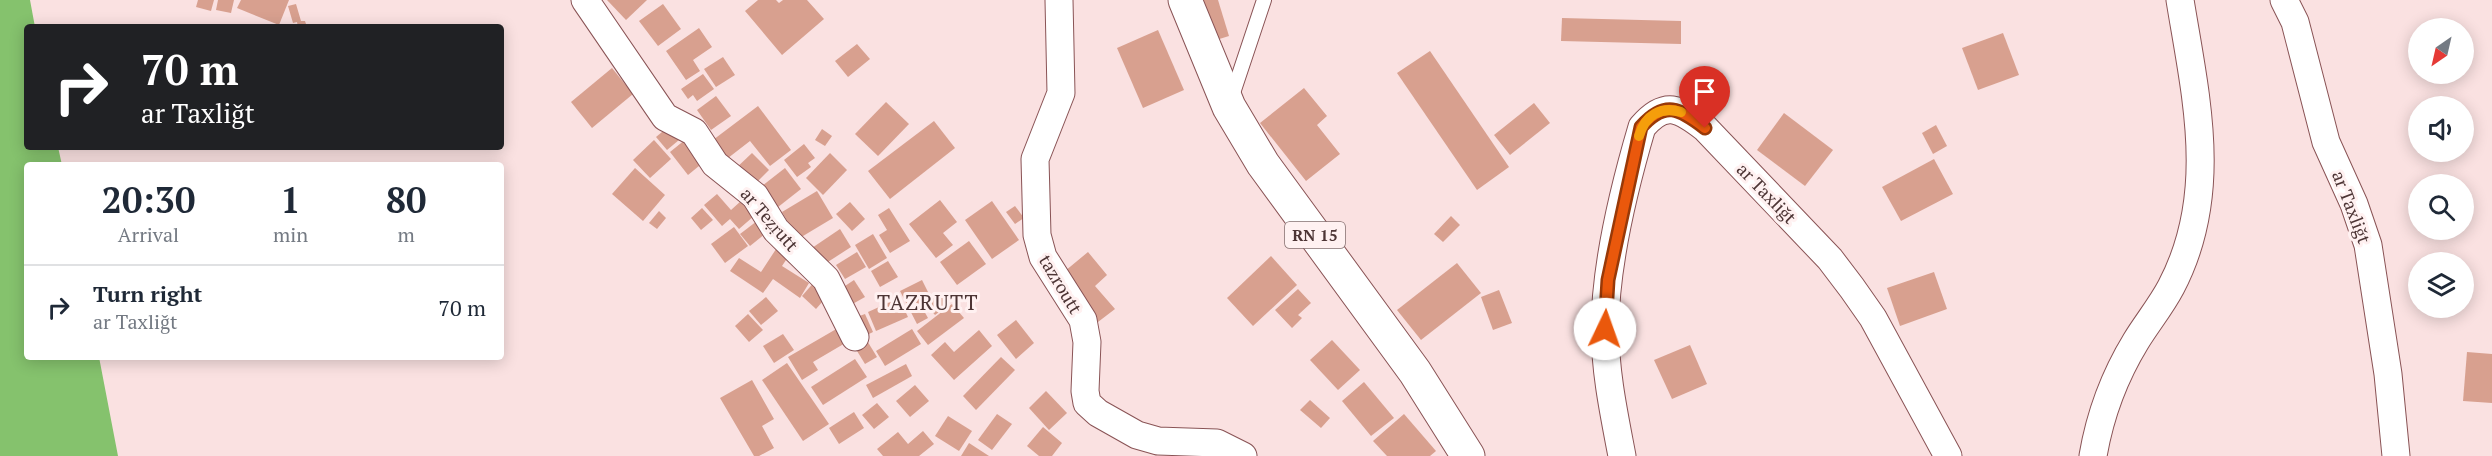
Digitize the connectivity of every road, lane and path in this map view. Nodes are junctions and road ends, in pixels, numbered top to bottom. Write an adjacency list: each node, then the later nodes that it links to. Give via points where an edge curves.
1 (585, 0): 8 (street, ar Teẓṛutt, via 665,117 694,132 715,164 755,196 776,230 826,279)
2 (1059, 0): 9 (street, tazroutt, via 1061,93 1035,159 1037,236 1043,257 1083,321 1087,403 1137,435 1158,441 1218,443)
3 (1185, 0): 7 (main road, RN 15)
4 (1264, 0): 7 (lane)
5 (2180, 0): 13 (street, via 2201,135 2198,205 2183,260 2170,288 2115,380 2099,420)
6 (2284, 0): 14 (street, ar Taxliǧt, via 2295,22 2326,142 2368,245)
7 (1229, 107): 10 (main road, RN 15, via 1263,164 1414,372)
8 (855, 337)
9 (1243, 456)
10 (1468, 456)
11 (1622, 456): 12 (street, ar Taxliǧt, via 1607,374 1608,280 1641,127 1654,113 1668,108 1686,113 1705,128 1830,259 1873,318)
12 (1948, 456)
13 (2093, 456)
14 (2396, 456)

